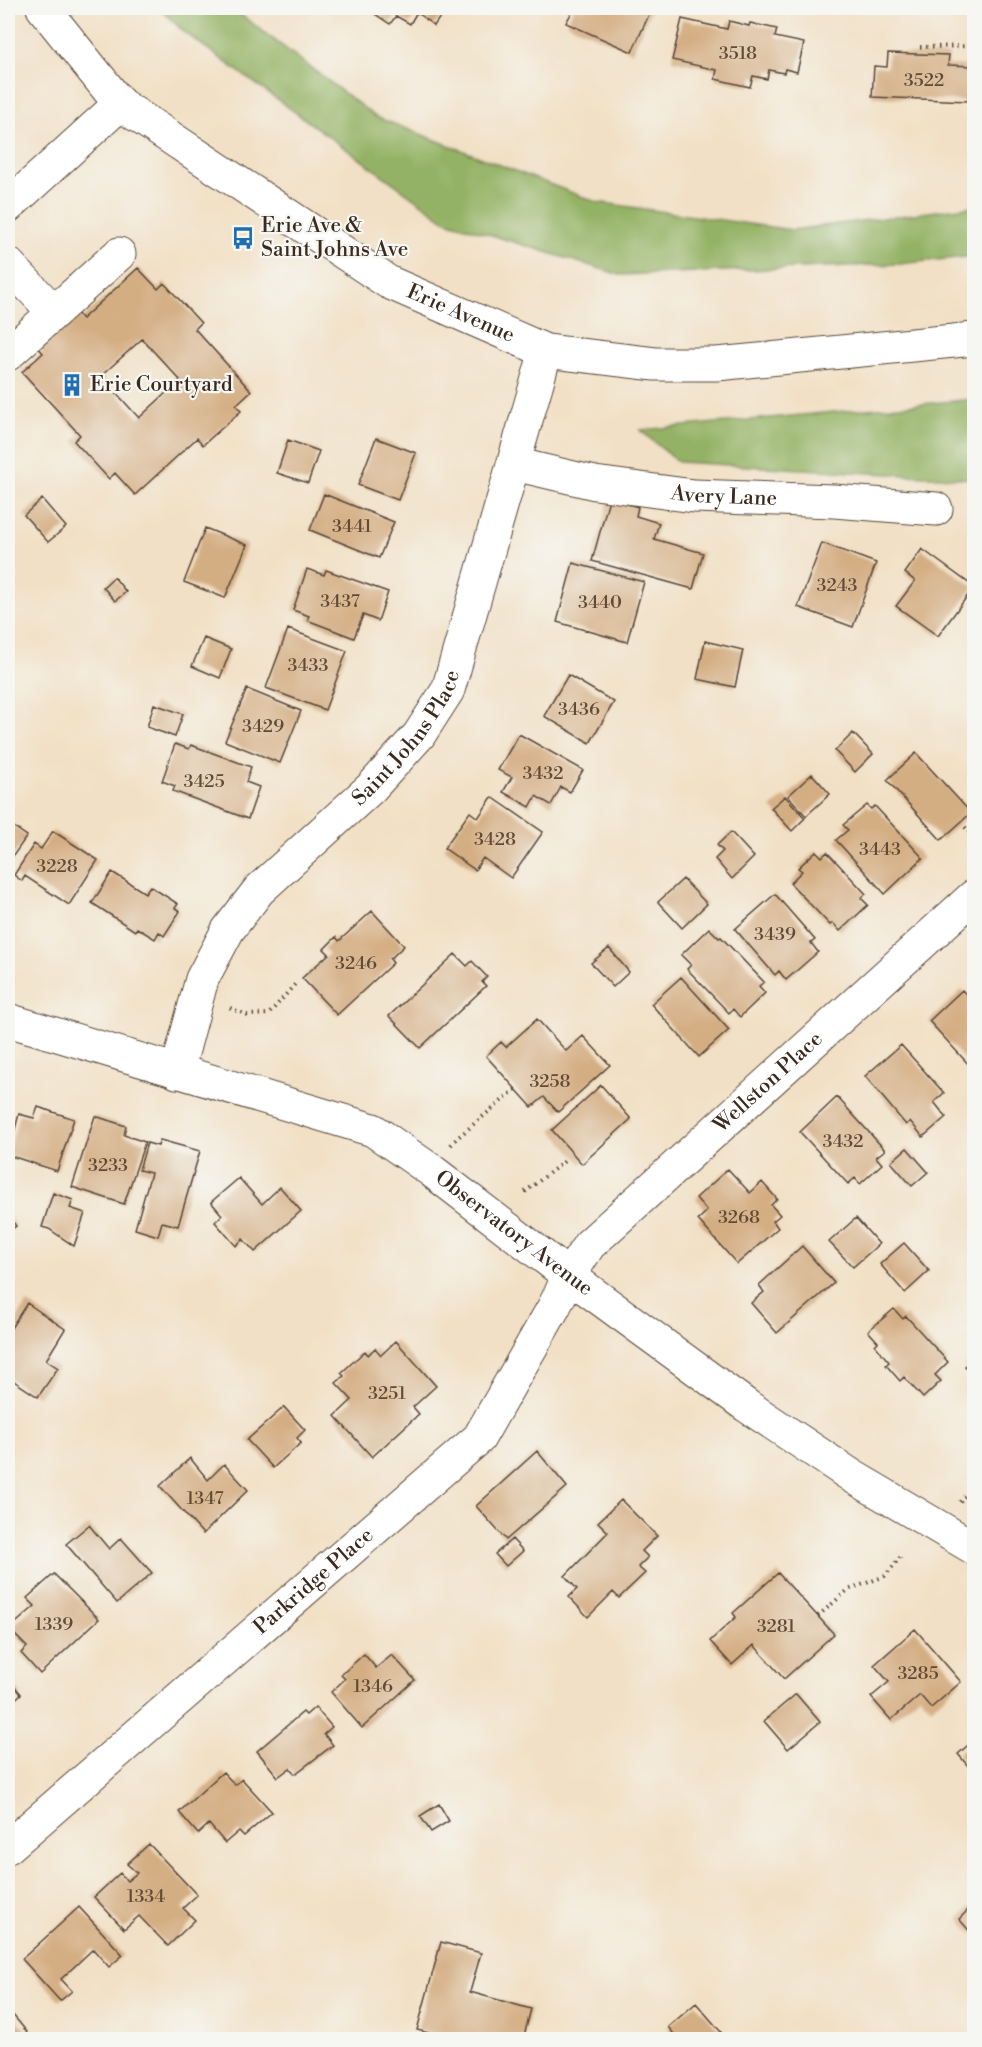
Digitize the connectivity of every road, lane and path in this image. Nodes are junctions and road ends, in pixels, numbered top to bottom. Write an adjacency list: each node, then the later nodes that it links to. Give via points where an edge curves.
1 (43, 8): 4 (street, Erie Avenue)
2 (974, 46): 3 (path)
3 (920, 47)
4 (120, 104): 5 (street); 10 (street, Erie Avenue, via 388,282)
5 (8, 206)
6 (119, 254): 8 (street)
7 (8, 264): 8 (street)
8 (54, 312): 11 (street)
9 (975, 339): 10 (street, Erie Avenue, via 717,364 655,364)
10 (546, 351): 12 (street, Saint Johns Place)
11 (8, 354)
12 (514, 464): 13 (street, Avery Lane, via 595,483 694,496); 20 (street, Saint Johns Place, via 448,690 419,735 371,788 259,890 228,930 202,979)
13 (936, 509)
14 (964, 827): 15 (path)
15 (975, 837)
16 (975, 896): 25 (street, Wellston Place, via 589,1245)
17 (296, 983): 18 (path, via 269,1014 247,1015)
18 (230, 1008)
19 (8, 1020): 20 (street, Observatory Avenue)
20 (177, 1072): 23 (street, Observatory Avenue, via 373,1131)
21 (516, 1089): 23 (path, via 456,1139)
22 (566, 1160): 24 (path)
23 (432, 1171): 25 (street, Observatory Avenue)
24 (525, 1192)
25 (569, 1276): 26 (street, Observatory Avenue, via 747,1406 852,1476); 29 (street, Parkridge Place, via 479,1438)
26 (975, 1548)
27 (902, 1555): 28 (path, via 885,1576 848,1590)
28 (818, 1616)
29 (8, 1847)

